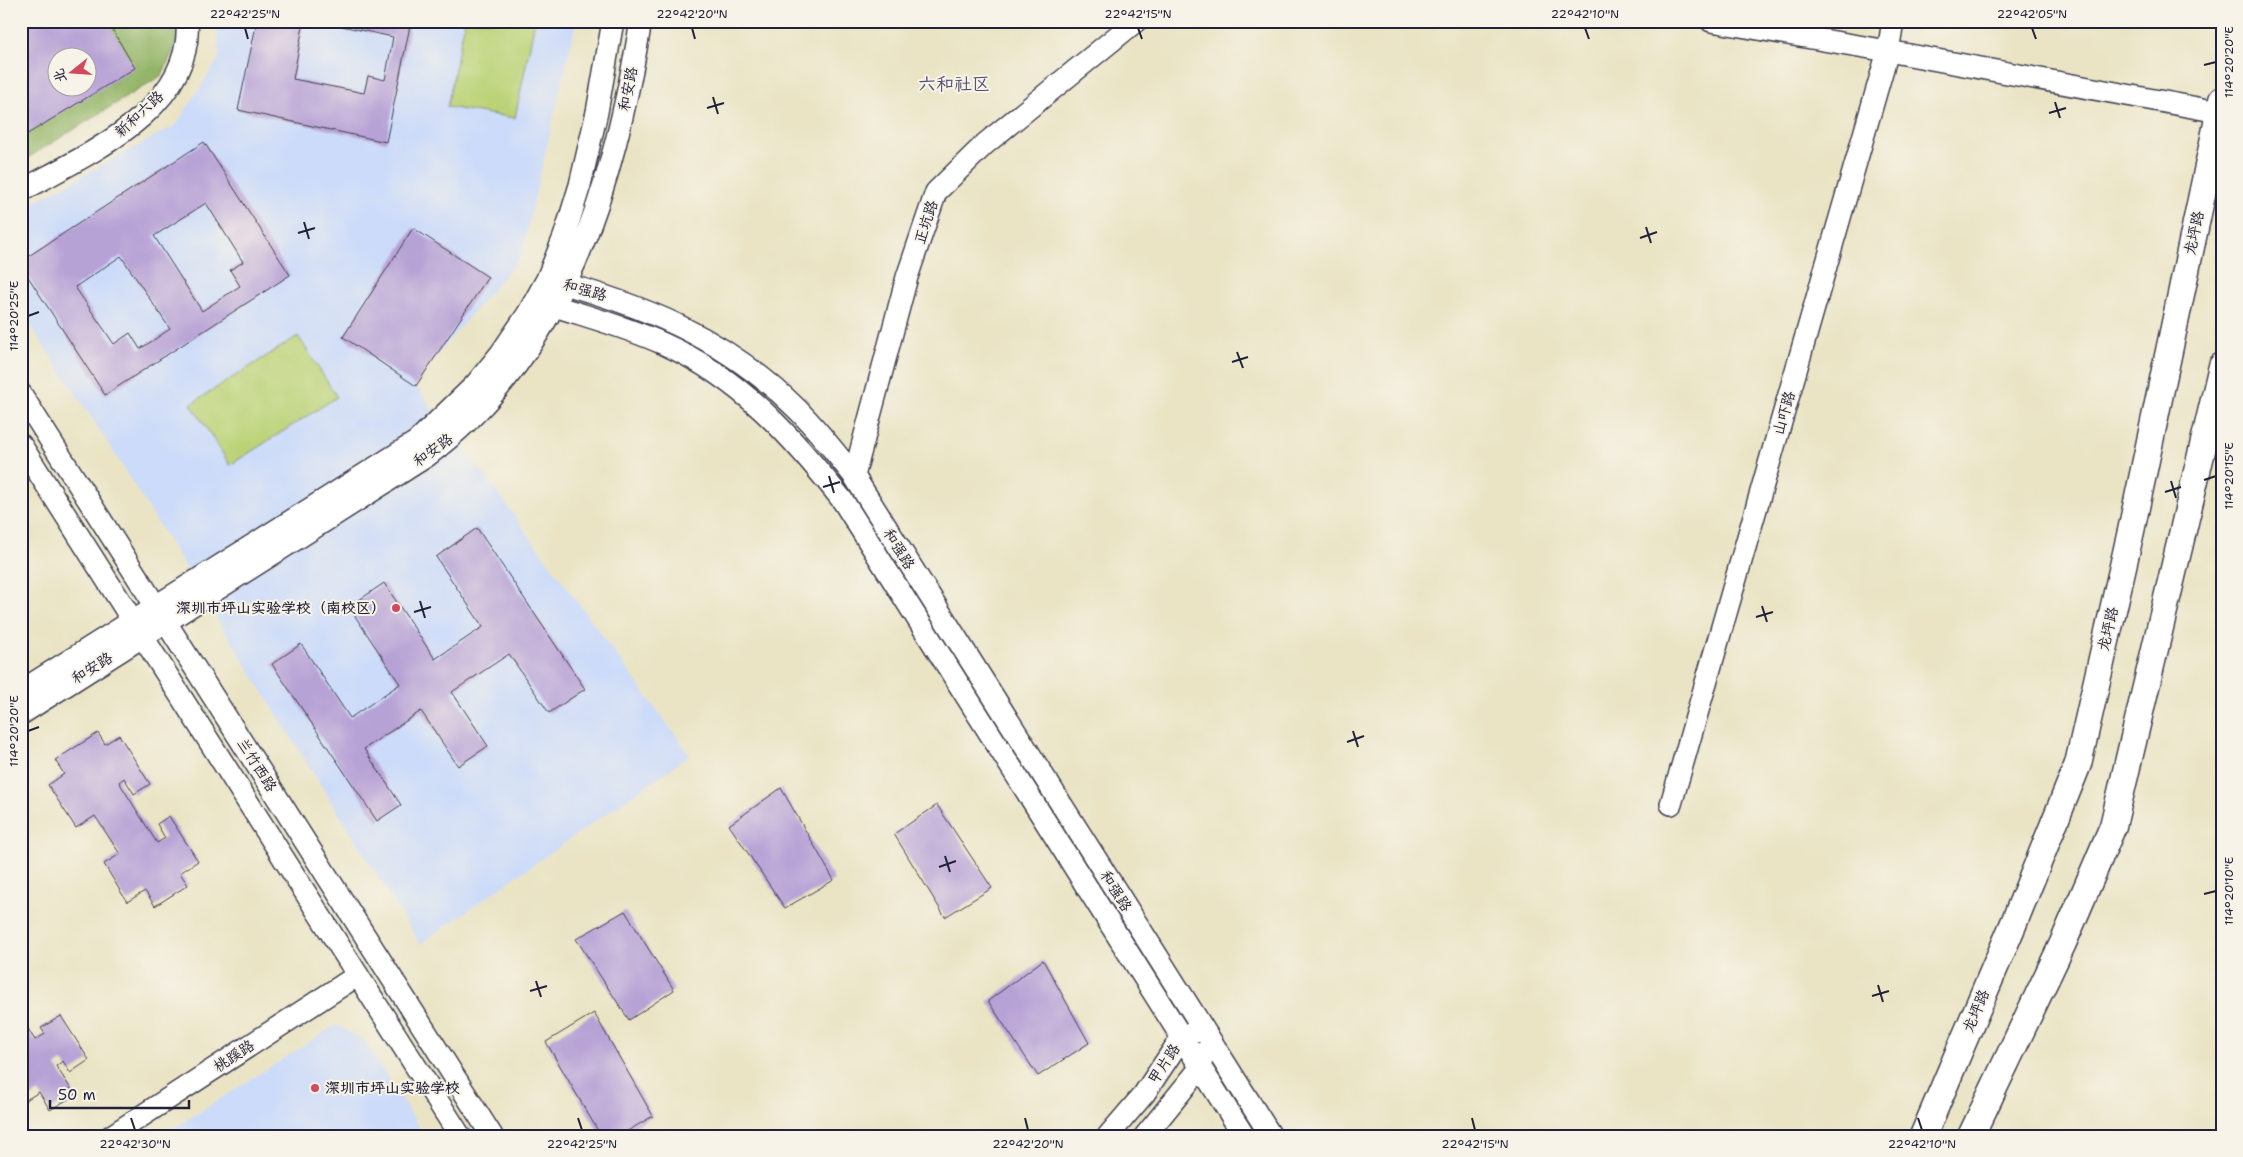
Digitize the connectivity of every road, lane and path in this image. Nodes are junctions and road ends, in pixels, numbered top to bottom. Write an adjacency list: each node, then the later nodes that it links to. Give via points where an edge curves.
1 (188, 21): 9 (street, 新和六路, via 182,65 158,101 120,135)
2 (613, 21): 10 (street, 和安路, via 598,112)
3 (641, 21): 11 (street, 和安路, via 623,116)
4 (1136, 21): 18 (street, 正坑路, via 985,144 936,192 907,277)
5 (1711, 21): 7 (street)
6 (1893, 21): 7 (street, 山吓路)
7 (1888, 51): 8 (street); 23 (street, 山吓路)
8 (2220, 106): 35 (main road, 龙坪路, via 2133,521 2078,764)
9 (21, 191)
10 (571, 216): 11 (street); 12 (street, 和安路)
11 (593, 223): 13 (street, 和安路)
12 (547, 279): 13 (street, 和强路); 14 (street, 和强路); 19 (street, 和安路, via 527,316 501,353 468,392 416,442)
13 (567, 284): 14 (street, 和安路); 18 (street, 和强路, via 647,310 721,349 797,409)
14 (556, 306): 19 (street, 和安路, via 517,365 487,402 448,441); 26 (street, 和强路, via 664,344 697,361 732,384 806,453 843,501)
15 (2222, 366): 36 (main road, via 2113,826 2063,943)
16 (21, 394): 19 (street, 兰竹西路)
17 (21, 445): 20 (street, 兰竹西路)
18 (854, 476): 25 (street, 和强路)
19 (161, 614): 20 (street, 和安路); 30 (street, 兰竹西路)
20 (138, 628): 21 (street, 和安路); 22 (street, 和安路); 24 (street, 兰竹西路)
21 (21, 691)
22 (21, 714)
23 (1671, 804)
24 (358, 975): 28 (street, 桃蹊路); 29 (street, 兰竹西路)
25 (1203, 1029): 26 (street, 甲片路); 27 (street, 甲片路); 34 (street, 和强路)
26 (1182, 1037): 27 (street, 和强路); 31 (street, 甲片路, via 1144,1094)
27 (1201, 1067): 32 (street, 甲片路); 33 (street, 和强路)
28 (111, 1136)
29 (460, 1136)
30 (492, 1136)
31 (1108, 1136)
32 (1145, 1136)
33 (1244, 1136)
34 (1270, 1136)
35 (1923, 1136)
36 (1971, 1136)

